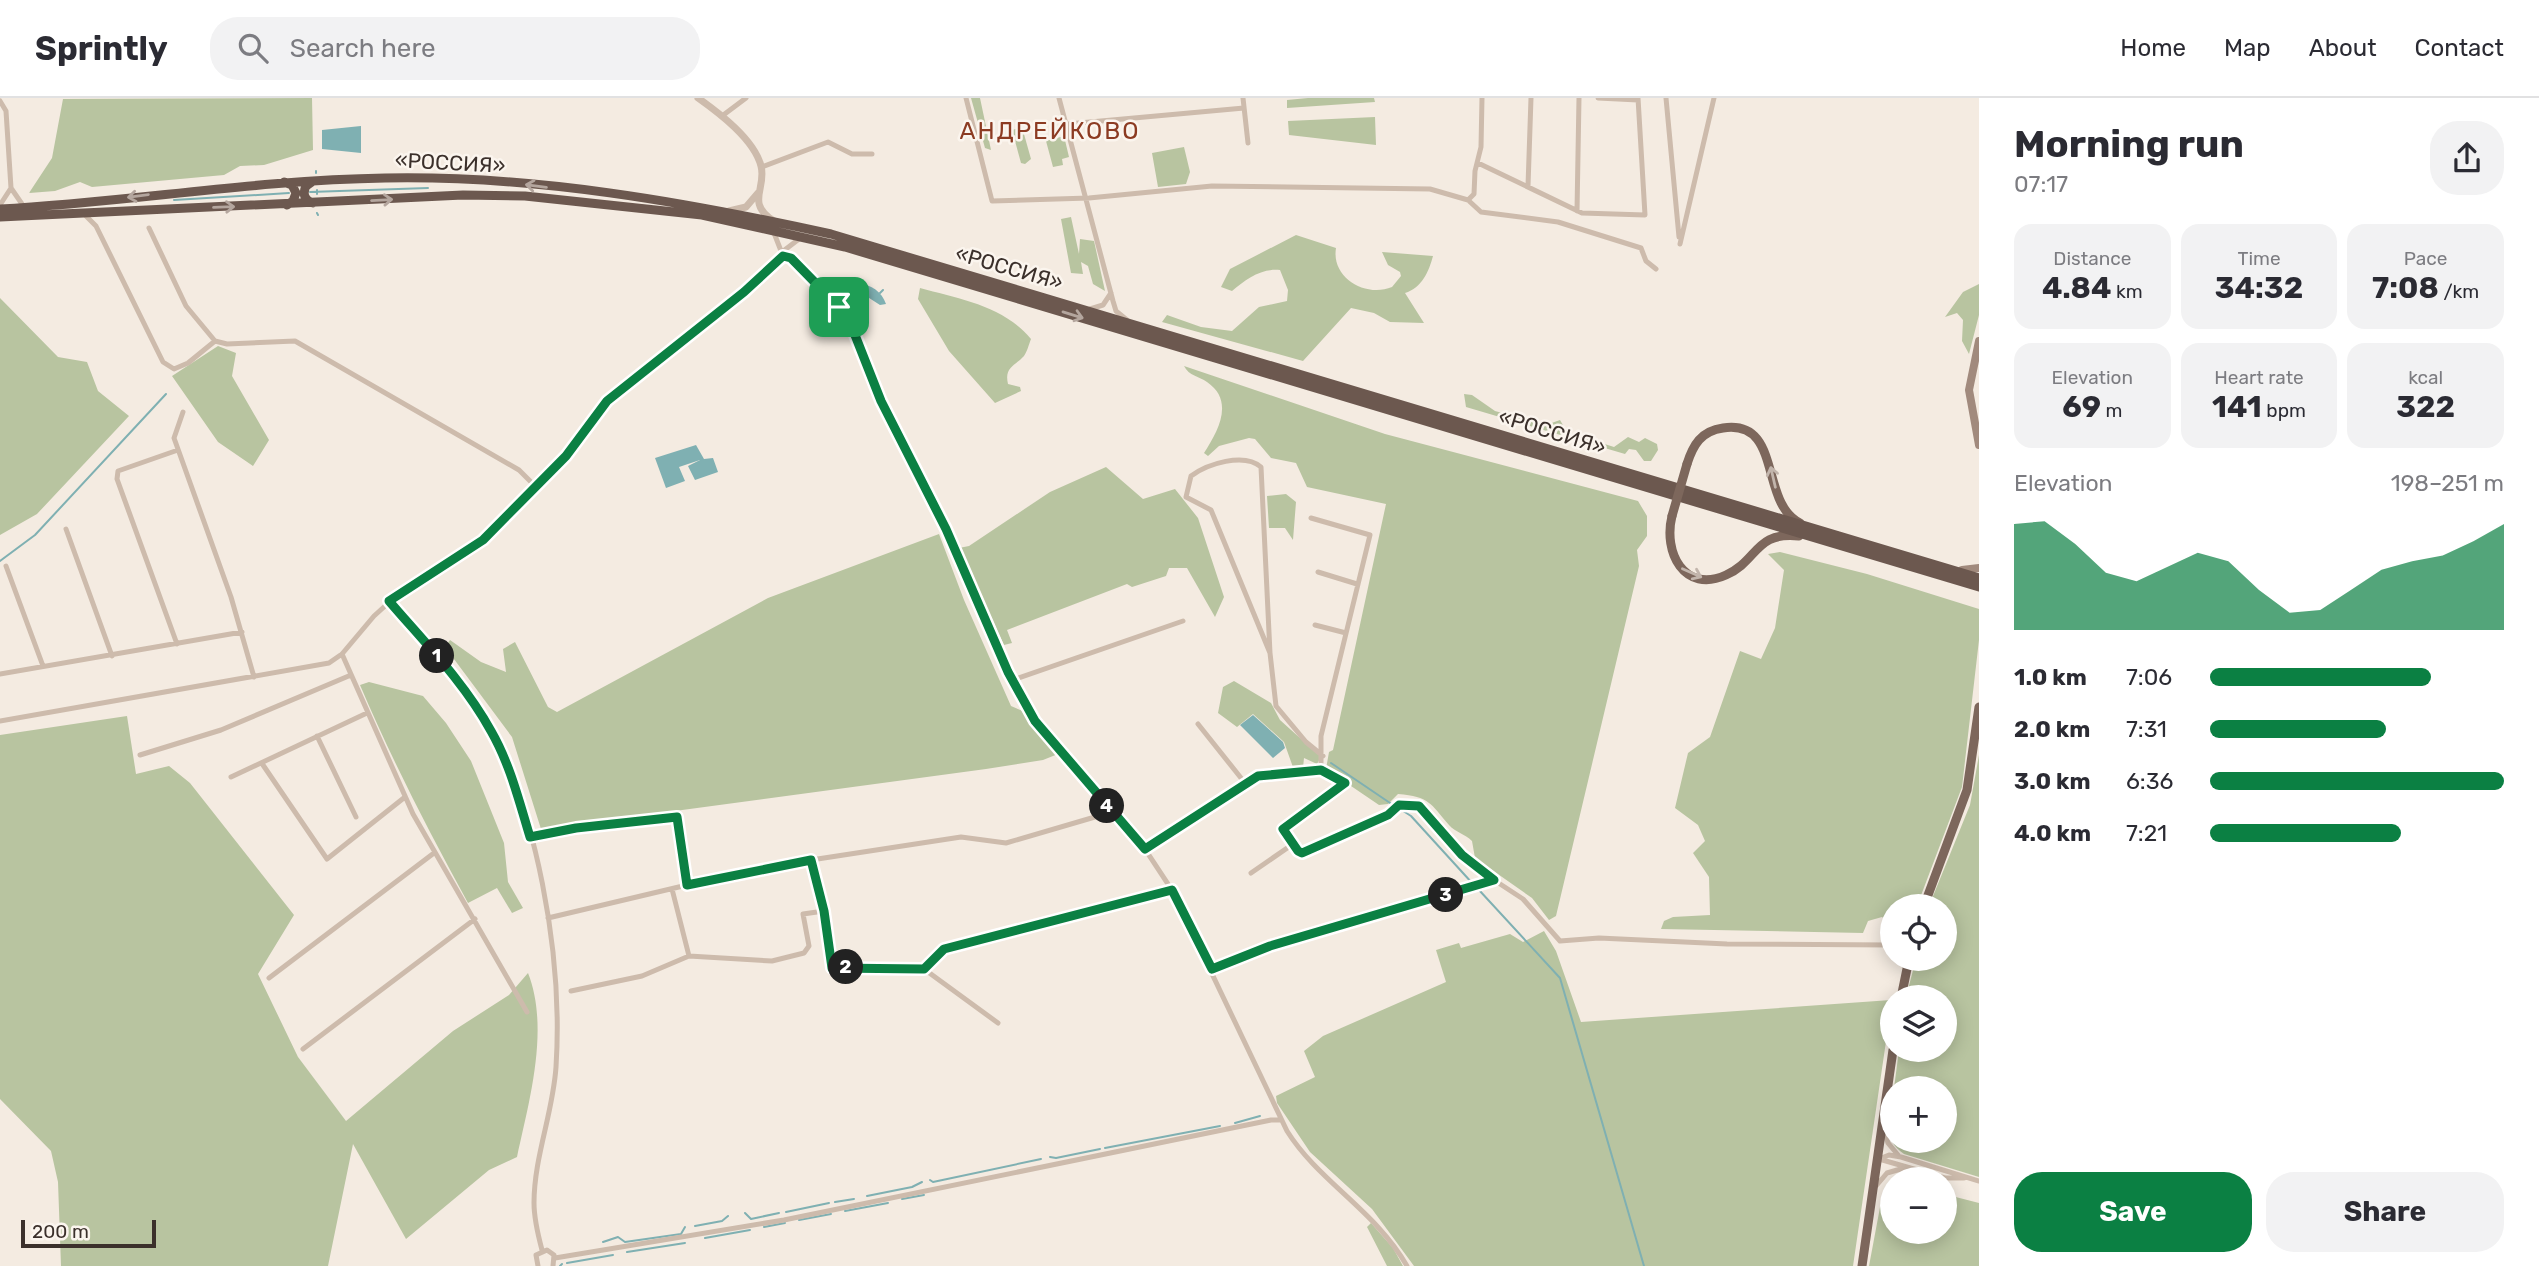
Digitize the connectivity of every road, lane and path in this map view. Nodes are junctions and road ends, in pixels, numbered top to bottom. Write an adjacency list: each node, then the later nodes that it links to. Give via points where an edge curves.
1 (698, 98): 15 (street)
2 (746, 98): 15 (street)
3 (966, 98): 26 (street, via 992,201)
4 (1059, 98): 16 (street)
5 (1243, 98): 14 (street)
6 (1482, 98): 19 (street)
7 (1531, 98): 23 (street)
8 (1579, 98): 36 (street)
9 (1598, 98): 12 (street)
10 (1666, 98): 11 (street, via 1680,244)
11 (1714, 98)
12 (1638, 99): 36 (street, via 1647,209 1642,216)
13 (0, 101): 24 (street, via 6,111)
14 (1244, 108): 16 (street); 17 (street)
15 (722, 116): 20 (street)
16 (1068, 124): 26 (street)
17 (1248, 143)
18 (872, 154): 20 (street, via 852,154 828,142)
19 (1478, 163): 23 (street); 28 (street, via 1474,194)
20 (762, 167): 25 (street)
21 (315, 181): 22 (highway, «РОССИЯ»); 29 (highway, via 304,192); 35 (highway, «РОССИЯ», one-way to 21, via 462,178)
22 (284, 182): 27 (highway, «РОССИЯ», one-way to 27); 32 (highway, via 296,193)
23 (1528, 186): 36 (street)
24 (11, 188): 31 (street); 33 (street)
25 (758, 192): 35 (street, via 746,207); 39 (street, via 762,210)
26 (1085, 196): 28 (street, via 1212,186 1430,190); 47 (street)
27 (115, 199): 31 (highway); 33 (highway, «РОССИЯ»)
28 (1468, 200): 46 (street, via 1481,212 1558,222 1641,248)
29 (313, 203): 30 (highway, «РОССИЯ», one-way to 30, via 463,195); 32 (highway, «РОССИЯ»)
30 (611, 203): 42 (highway); 44 (highway, «РОССИЯ», via 702,215)
31 (22, 204): 33 (highway)
32 (287, 205): 34 (highway, «РОССИЯ», one-way to 32)
33 (0, 207)
34 (112, 211): 37 (highway, «РОССИЯ»); 40 (street)
35 (726, 211): 39 (highway, «РОССИЯ»)
36 (1577, 211)
37 (81, 213): 38 (highway, «РОССИЯ»); 40 (street)
38 (0, 217)
39 (778, 222): 48 (highway, «РОССИЯ»)
40 (96, 226): 50 (street, via 163,362 174,369)
41 (149, 228): 50 (street, via 190,314)
42 (774, 233): 43 (highway); 45 (street)
43 (799, 239): 44 (highway); 45 (street)
44 (845, 247): 59 (highway, «РОССИЯ», one-way to 59)
45 (783, 254): 56 (street, via 744,292 607,401 566,456); 82 (street, via 839,307 853,330 881,401 946,529)
46 (1656, 269)
47 (1111, 293): 48 (street, via 1100,307); 49 (street, via 1116,311)
48 (1086, 309): 49 (highway, «РОССИЯ»)
49 (1131, 323): 59 (highway, «РОССИЯ»)
50 (215, 341): 56 (street, via 295,341 519,470)
51 (1979, 341): 52 (main road)
52 (1974, 393): 54 (main road)
53 (183, 412): 55 (street, via 174,433)
54 (1979, 445)
55 (178, 450): 72 (street); 74 (street, via 118,471 117,478)
56 (535, 486): 69 (street, via 483,540)
57 (1311, 518): 66 (street, via 1370,535)
58 (66, 529): 77 (street)
59 (1811, 532): 59 (main road, one-way to 59, bridge, via 1783,507 1764,447 1745,430 1710,431 1696,443 1668,538 1672,556 1686,571 1704,578 1726,575 1759,545 1775,537); 61 (highway, «РОССИЯ»); 65 (highway, «РОССИЯ»)
60 (6, 566): 78 (street)
61 (1945, 568): 62 (main road); 64 (highway, «РОССИЯ»)
62 (1979, 568)
63 (1318, 572): 66 (street)
64 (1979, 578)
65 (1961, 582): 67 (highway, «РОССИЯ»); 68 (main road)
66 (1357, 584): 73 (street)
67 (1979, 587)
68 (1979, 593)
69 (389, 601): 76 (street); 97 (street, via 480,712 503,756)
70 (1183, 621): 82 (street)
71 (1315, 625): 73 (street)
72 (242, 632): 74 (street); 81 (street)
73 (1346, 633): 89 (street, via 1321,736)
74 (177, 644): 77 (street)
75 (1270, 653): 75 (street, via 1211,510 1185,495 1191,477 1208,468 1244,460 1261,469); 89 (street, via 1276,706)
76 (342, 654): 80 (street); 81 (street, via 329,663)
77 (112, 656): 78 (street)
78 (43, 666): 79 (street)
79 (0, 674)
80 (351, 675): 84 (street); 88 (street, via 221,730)
81 (254, 677): 85 (street)
82 (1013, 680): 95 (street, via 1035,721)
83 (1979, 707): 107 (main road, via 1968,790)
84 (367, 713): 87 (street); 94 (street)
85 (0, 721)
86 (1198, 724): 93 (street)
87 (317, 736): 90 (street); 96 (street)
88 (140, 755)
89 (1323, 755): 91 (street)
90 (262, 765): 92 (street); 94 (street, via 327,859)
91 (1321, 770): 93 (street, via 1270,773); 98 (street, via 1345,783 1283,829)
92 (231, 777)
93 (1245, 783): 99 (street)
94 (405, 797): 100 (street)
95 (1112, 812): 99 (street); 101 (street, via 1006,843 946,838)
96 (356, 817)
97 (530, 837): 104 (street, via 677,817); 109 (street)
98 (1293, 844): 102 (street); 103 (street, via 1302,853 1388,815 1399,805 1424,808 1462,855)
99 (1145, 849): 106 (street)
100 (434, 853): 110 (street); 115 (street)
101 (811, 860): 104 (street); 108 (street)
102 (1251, 873)
103 (1494, 880): 111 (street, via 1523,899 1560,942 1599,938); 114 (street, via 1270,946)
104 (687, 885): 105 (street)
105 (671, 889): 109 (street); 112 (street)
106 (1172, 890): 113 (street, via 944,949); 114 (street)
107 (1929, 894)
108 (824, 911): 112 (street, via 803,914 809,946 804,953 772,961); 113 (street, via 832,968)
109 (548, 918): 131 (street, via 556,1064 534,1190)
110 (475, 919): 117 (street); 119 (street)
111 (1880, 945)
112 (689, 956): 116 (street, via 642,976)
113 (924, 969): 118 (street)
114 (1212, 969): 120 (street)
115 (270, 978)
116 (571, 990)
117 (527, 1012)
118 (998, 1023)
119 (303, 1049)
120 (1281, 1120): 132 (street, via 784,1220); 136 (street, via 1302,1151 1385,1231)
121 (1880, 1151): 124 (main road)
122 (1897, 1153): 123 (street)
123 (1901, 1157): 124 (street, via 1889,1154); 127 (street)
124 (1879, 1159): 125 (street); 130 (main road)
125 (1904, 1167)
126 (1957, 1178): 127 (street)
127 (1970, 1179): 129 (street)
128 (1880, 1181): 130 (street)
129 (1979, 1181)
130 (1874, 1189): 137 (main road)
131 (542, 1250): 132 (street); 134 (street, via 536,1255)
132 (555, 1258): 135 (street)
133 (527, 1263): 134 (street)
134 (537, 1264)
135 (552, 1266)
136 (1407, 1266)
137 (1862, 1266)

